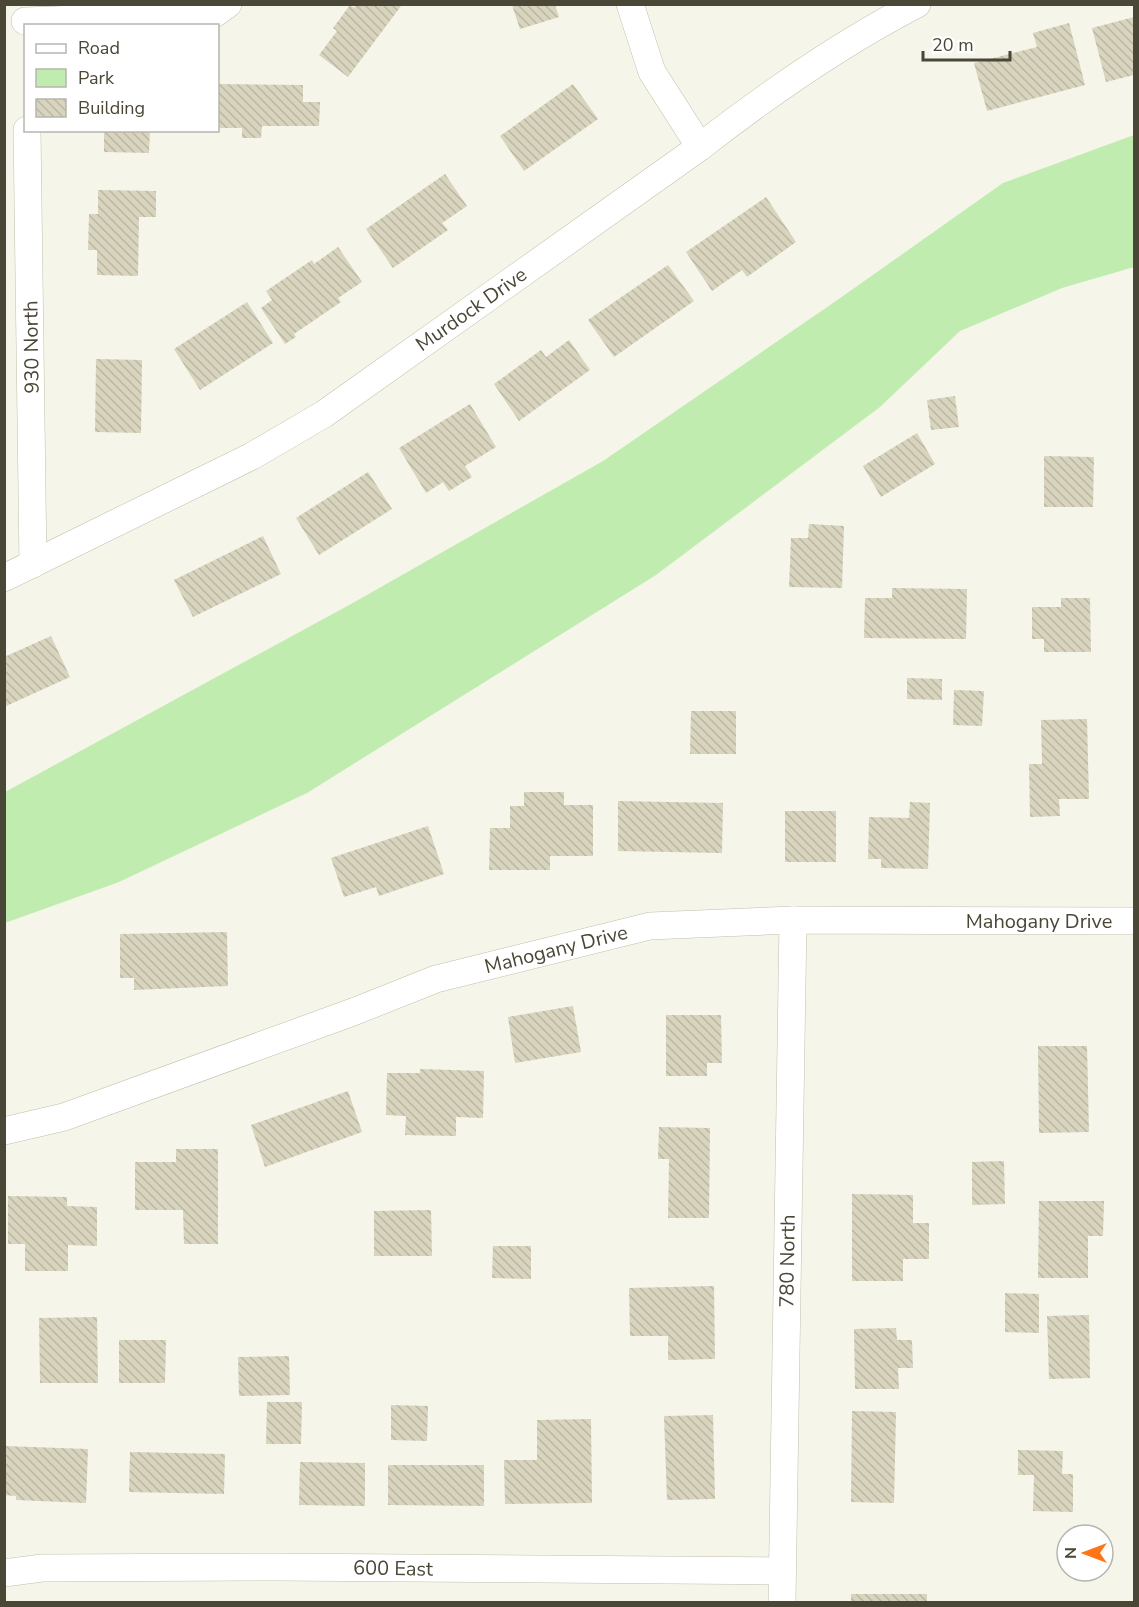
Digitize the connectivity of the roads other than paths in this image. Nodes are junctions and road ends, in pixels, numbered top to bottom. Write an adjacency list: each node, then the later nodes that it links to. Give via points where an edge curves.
1 (228, 4): 4 (street, via 214,14)
2 (630, 4): 6 (street, via 652,72)
3 (917, 4): 6 (street, Murdock Drive, via 798,76)
4 (25, 22)
5 (27, 132): 7 (street, 930 North)
6 (700, 147): 7 (street, Murdock Drive, via 324,414 252,456)
7 (33, 564): 8 (street, Murdock Drive)
8 (4, 578)
9 (793, 920): 10 (street, Mahogany Drive); 11 (street, Mahogany Drive, via 650,926 436,979 64,1117); 12 (street, 780 North)
10 (1134, 921)
11 (4, 1131)
12 (782, 1571): 13 (street, 600 East, via 276,1567 42,1568); 14 (street, 780 North)
13 (4, 1573)
14 (782, 1602)

